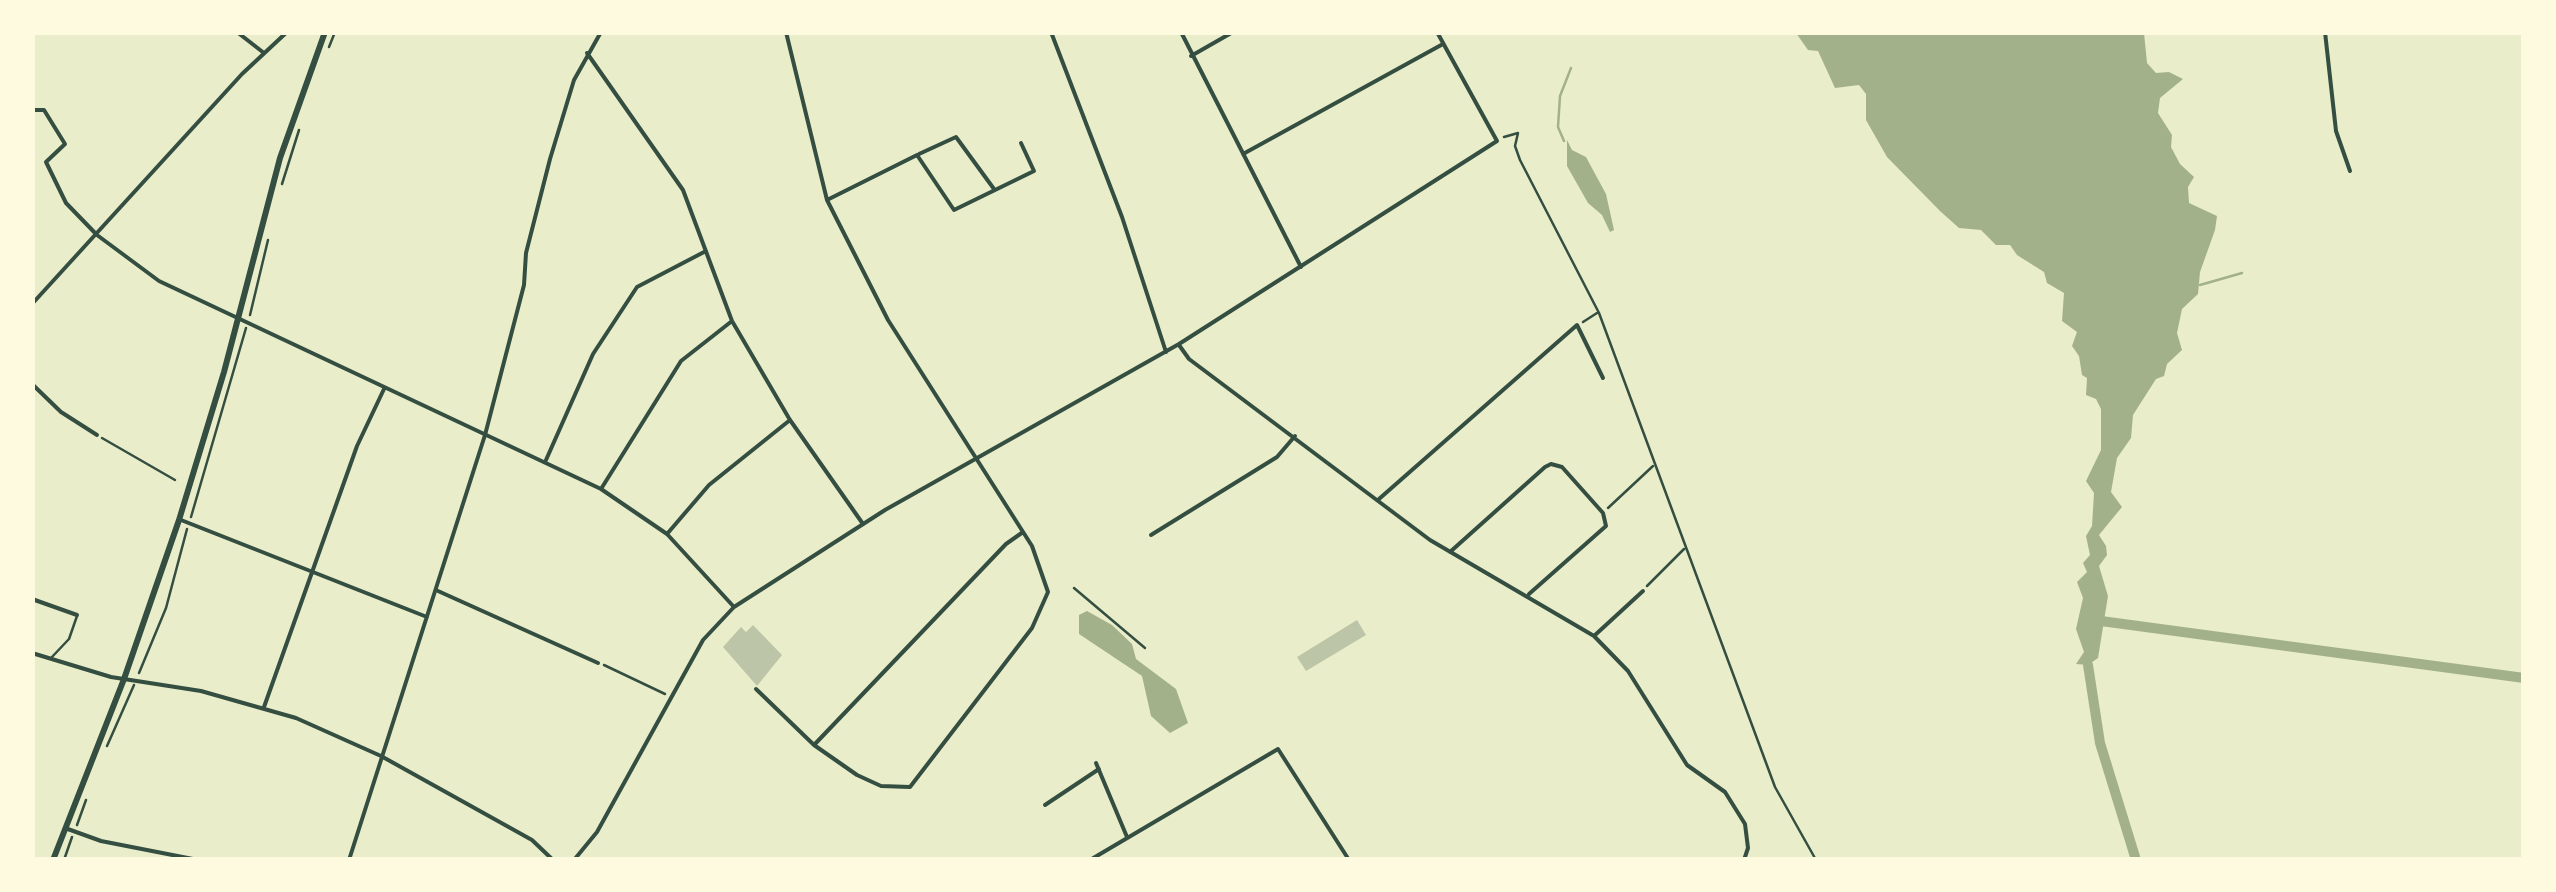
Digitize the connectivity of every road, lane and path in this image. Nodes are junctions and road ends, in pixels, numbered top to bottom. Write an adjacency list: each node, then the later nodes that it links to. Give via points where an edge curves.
1 (236, 32): 12 (street)
2 (601, 32): 13 (street)
3 (786, 32): 22 (street)
4 (1050, 32): 32 (street)
5 (1181, 32): 14 (street)
6 (1233, 32): 14 (street)
7 (1436, 32): 11 (street)
8 (2324, 32): 20 (street, via 2336,131)
9 (286, 33): 12 (street)
10 (323, 33): 28 (main road, via 280,158)
11 (1443, 44): 16 (street); 18 (street)
12 (264, 53): 23 (street)
13 (587, 53): 24 (street, via 658,150); 37 (street, via 550,159)
14 (1191, 56): 18 (street)
15 (32, 110): 23 (street, via 44,110 65,144 46,162 66,204)
16 (1497, 140): 25 (street); 27 (path, via 1518,133 1520,160)
17 (1021, 143): 21 (street, via 1034,172)
18 (1243, 154): 25 (street)
19 (917, 155): 21 (street, via 956,138); 21 (street, via 954,210); 22 (street)
20 (2350, 171)
21 (994, 190)
22 (827, 200): 41 (street, via 888,320)
23 (98, 235): 26 (street); 28 (street, via 159,281)
24 (706, 251): 29 (street); 40 (street, via 637,287 593,354)
25 (1301, 267): 31 (street)
26 (32, 304)
27 (1598, 312): 30 (path); 42 (path)
28 (237, 320): 35 (street); 47 (main road)
29 (732, 321): 36 (street); 44 (street, via 681,361)
30 (1577, 325): 33 (street); 45 (street)
31 (1179, 344): 32 (street); 39 (street, via 1189,360)
32 (1166, 352): 41 (street)
33 (1603, 378)
34 (32, 384): 38 (street)
35 (384, 389): 37 (street); 54 (street)
36 (790, 420): 48 (street); 50 (street, via 709,485)
37 (485, 434): 40 (street); 57 (street)
38 (97, 435): 43 (path)
39 (1295, 436): 45 (street); 51 (street, via 1277,457)
40 (546, 460): 44 (street)
41 (978, 461): 48 (street); 49 (street)
42 (1654, 465): 46 (path); 52 (path)
43 (174, 480)
44 (602, 489): 50 (street)
45 (1379, 499): 53 (street)
46 (1603, 513): 53 (street, via 1562,467 1551,464); 58 (street, via 1606,526)
47 (180, 520): 54 (street); 68 (main road)
48 (863, 524): 60 (street)
49 (1023, 532): 72 (street); 72 (street, via 1046,577 1045,604 923,774 910,787 881,786)
50 (666, 534): 60 (street)
51 (1150, 535)
52 (1686, 547): 56 (path); 85 (path, via 1776,786)
53 (1450, 552): 58 (street)
54 (313, 572): 62 (street); 71 (street)
55 (1074, 588): 64 (lane)
56 (1643, 590): 63 (street)
57 (437, 591): 62 (street); 67 (street)
58 (1529, 594): 63 (street)
59 (32, 599): 61 (street)
60 (734, 607): 70 (street, via 703,640)
61 (77, 615): 66 (lane, via 69,638)
62 (427, 618): 73 (street)
63 (1594, 636): 84 (street, via 1628,671 1687,765 1725,792 1745,824)
64 (1146, 648)
65 (32, 653): 66 (street)
66 (51, 658): 68 (street)
67 (598, 663): 70 (path)
68 (124, 679): 71 (street); 75 (main road)
69 (756, 690): 72 (street)
70 (670, 696): 81 (street, via 598,832)
71 (264, 707): 73 (street)
72 (814, 744)
73 (381, 756): 79 (street); 80 (street, via 532,840)
74 (1045, 805): 76 (street, via 1097,766)
75 (65, 828): 77 (main road); 78 (street)
76 (1128, 837): 82 (street); 83 (street, via 1278,749)
77 (54, 860)
78 (198, 860)
79 (350, 860)
80 (553, 860)
81 (574, 860)
82 (1090, 860)
83 (1350, 860)
84 (1744, 860)
85 (1816, 860)

